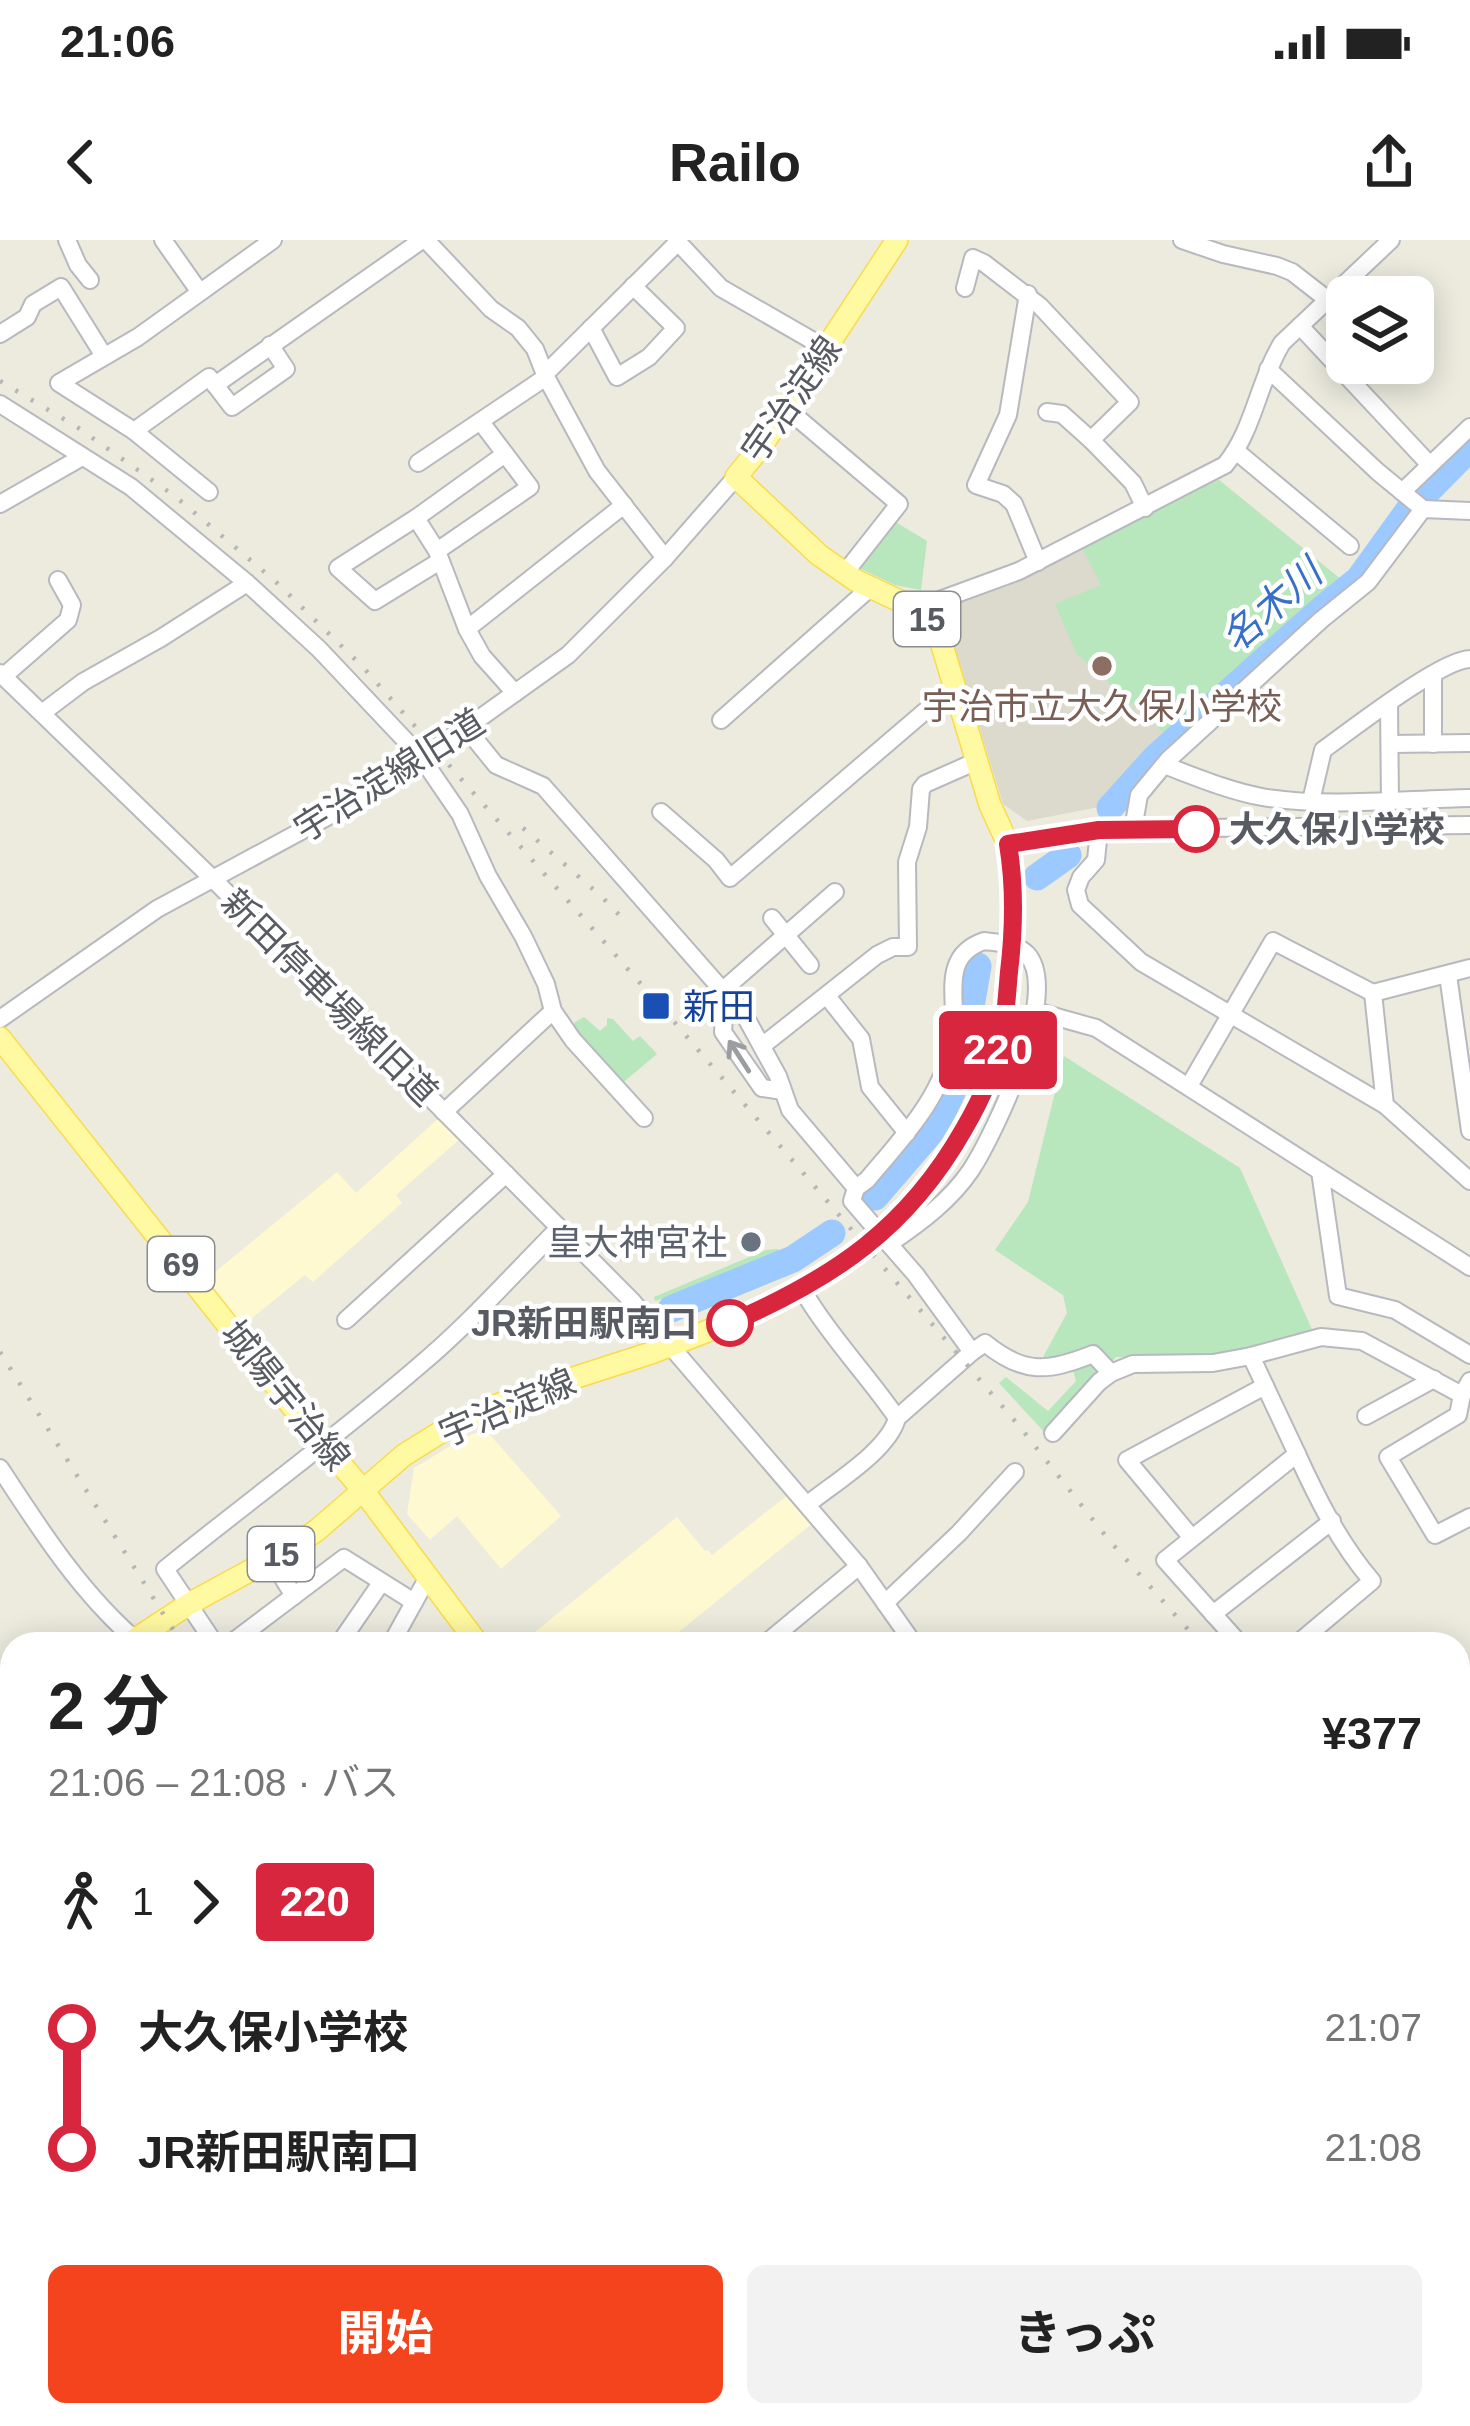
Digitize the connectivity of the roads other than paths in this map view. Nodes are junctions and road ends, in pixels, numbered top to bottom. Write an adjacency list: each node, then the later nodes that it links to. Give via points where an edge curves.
1 (68, 240): 10 (street)
2 (164, 240): 13 (street)
3 (273, 240): 13 (street)
4 (424, 240): 20 (street); 24 (street, via 518,328)
5 (897, 240): 21 (main road, 宇治淀線)
6 (1182, 240): 15 (street, via 1292,272)
7 (677, 241): 11 (street); 21 (street, via 721,289)
8 (1384, 242): 9 (street)
9 (1351, 276)
10 (90, 280)
11 (633, 286): 18 (street); 18 (street, via 676,328 649,358 616,377)
12 (964, 288): 14 (street, via 974,258)
13 (200, 291): 22 (street)
14 (1028, 294): 32 (street, via 1130,402); 50 (street, via 1008,416 976,484 1014,504)
15 (1326, 298)
16 (1326, 302): 17 (street)
17 (1300, 326): 23 (street); 37 (street)
18 (591, 328): 24 (street)
19 (0, 334): 22 (street, via 61,286)
20 (270, 346): 25 (street); 25 (street, via 286,369 232,407)
21 (827, 349): 26 (main road, 宇治淀線)
22 (104, 356): 31 (street, via 59,383)
23 (1268, 369): 33 (street); 40 (street)
24 (546, 375): 29 (street); 42 (street)
25 (215, 385): 31 (street, via 209,377)
26 (787, 409): 38 (main road, 宇治淀線); 51 (street, via 899,504)
27 (4, 412): 35 (street)
28 (1046, 412): 32 (street, via 1062,414)
29 (481, 422): 34 (street); 36 (street)
30 (1470, 427): 37 (street)
31 (134, 430): 39 (street)
32 (1091, 440): 43 (street, via 1133,484)
33 (1236, 452): 43 (street); 47 (street)
34 (505, 454): 46 (street); 48 (street, via 530,487)
35 (82, 457): 41 (street); 53 (street)
36 (418, 463)
37 (1430, 465): 40 (street)
38 (736, 477): 49 (street, 宇治淀線旧道); 51 (main road, 宇治淀線 / 15)
39 (209, 492)
40 (1402, 492): 44 (street)
41 (0, 504)
42 (624, 506): 49 (street); 56 (street)
43 (1144, 508): 50 (street)
44 (1423, 509): 45 (street); 71 (street, via 1368,582)
45 (1470, 511)
46 (416, 518): 48 (street); 48 (street, via 338,568 375,601)
47 (1350, 546)
48 (439, 556): 56 (street)
49 (665, 558): 61 (street, 宇治淀線旧道, via 568,655)
50 (1038, 562): 55 (street)
51 (844, 574): 54 (main road, 宇治淀線 / 15)
52 (58, 580): 58 (street, via 72,605 68,620)
53 (247, 583): 63 (street); 69 (street)
54 (871, 587): 55 (main road, 宇治淀線 / 15); 64 (street)
55 (921, 611): 60 (main road, 15, via 938,632)
56 (467, 629): 61 (street)
57 (1470, 659): 59 (street)
58 (2, 674): 63 (street, 新田停車場線旧道)
59 (1433, 674): 62 (street); 68 (street)
60 (954, 690): 70 (main road, 15); 75 (street, via 730,878)
61 (515, 694): 65 (street, 宇治淀線旧道)
62 (1389, 705): 67 (street); 74 (street, via 1323,750)
63 (42, 713): 80 (street, 新田停車場線旧道)
64 (722, 720)
65 (466, 728): 69 (street, 宇治淀線旧道); 88 (street, via 496,765 543,786)
66 (1470, 743): 68 (street)
67 (1391, 744): 68 (street); 73 (street)
68 (1433, 744)
69 (421, 757): 80 (street, 宇治淀線旧道); 93 (street, via 460,814)
70 (976, 761): 79 (main road, 15); 90 (street, via 921,789 907,862 908,947 877,955)
71 (1164, 765): 74 (street, via 1262,797); 77 (street, via 1138,795)
72 (1470, 798): 73 (street)
73 (1390, 800): 74 (street)
74 (1311, 801)
75 (661, 812)
76 (1470, 824): 77 (street)
77 (1133, 829): 78 (street)
78 (1099, 830): 79 (street); 94 (street, via 1096,860 1076,890 1080,905 1141,962)
79 (1008, 844): 84 (main road, 15)
80 (214, 880): 95 (street, 宇治淀線旧道, via 157,909); 101 (street, 新田停車場線旧道)
81 (835, 892): 83 (street)
82 (772, 918): 83 (street)
83 (787, 934): 85 (street); 88 (street)
84 (1012, 945): 92 (street, via 1035,969); 104 (street, via 971,945 956,963 948,1066); 109 (main road, 15, via 990,1076 950,1154)
85 (810, 965)
86 (1470, 968): 87 (street)
87 (1448, 975): 89 (street); 103 (street)
88 (722, 991): 91 (street)
89 (1373, 993): 94 (street, via 1273,941); 100 (street)
90 (827, 996): 97 (street); 104 (street, via 861,1039 870,1087)
91 (736, 1005): 97 (street); 99 (street, one-way to 91, via 762,1088 723,1032)
92 (1035, 1010): 98 (street, via 1096,1028); 111 (street, via 1007,1102 971,1169 950,1197)
93 (553, 1011): 101 (street, 新田停車場線旧道); 102 (street)
94 (1230, 1016): 98 (street); 100 (street)
95 (0, 1019)
96 (0, 1038): 127 (main road, 城陽宇治線 / 69)
97 (762, 1046): 99 (street)
98 (1189, 1086): 105 (street)
99 (783, 1091): 108 (street)
100 (1385, 1105): 107 (street)
101 (444, 1112): 106 (street)
102 (644, 1118)
103 (1470, 1131)
104 (907, 1133): 108 (street)
105 (1320, 1171): 113 (street); 118 (street, via 1337,1297 1395,1310)
106 (506, 1174): 110 (street); 115 (street)
107 (1470, 1181)
108 (856, 1188): 111 (street, via 852,1201)
109 (898, 1220)
110 (559, 1228): 116 (street); 127 (street, via 472,1319)
111 (889, 1244): 117 (street)
112 (853, 1257): 116 (main road, 宇治淀線 / 15, via 798,1292)
113 (1470, 1268)
114 (808, 1298): 125 (street)
115 (346, 1320)
116 (672, 1346): 131 (main road, 宇治淀線 / 15, via 457,1422); 132 (street)
117 (972, 1352): 120 (street, via 985,1343 1021,1366 1061,1366 1093,1354); 125 (street)
118 (1470, 1354)
119 (1251, 1356): 120 (street, via 1133,1364); 121 (street, via 1321,1337 1362,1342); 122 (street)
120 (1111, 1373): 126 (street)
121 (1434, 1379): 123 (street); 124 (street)
122 (1265, 1386): 128 (street); 135 (street, via 1126,1460)
123 (1466, 1388): 133 (street, via 1458,1415 1388,1457 1436,1535)
124 (1366, 1416)
125 (897, 1418): 132 (street, via 884,1443)
126 (1053, 1432)
127 (323, 1444): 131 (main road, 城陽宇治線 / 69); 143 (street, via 165,1569)
128 (1297, 1454): 134 (street); 135 (street)
129 (0, 1468): 145 (street)
130 (1015, 1472): 142 (street)
131 (362, 1489): 136 (main road, 宇治淀線 / 15); 138 (main road, 城陽宇治線 / 69)
132 (808, 1504): 137 (street)
133 (1470, 1517)
134 (1332, 1521): 144 (street); 155 (street, via 1372,1581)
135 (1192, 1538): 144 (street, via 1165,1560)
136 (272, 1559): 140 (street); 143 (main road, 宇治淀線 / 15)
137 (859, 1566): 142 (street); 152 (street)
138 (428, 1577): 141 (street); 151 (main road, 城陽宇治線 / 69)
139 (381, 1583): 140 (street, via 344,1558); 141 (street); 149 (street)
140 (294, 1596): 148 (street)
141 (414, 1602): 150 (street)
142 (885, 1603): 153 (street)
143 (189, 1604): 146 (main road, 宇治淀線 / 15); 147 (street)
144 (1214, 1614): 154 (street)
145 (124, 1632)
146 (148, 1632)
147 (207, 1632)
148 (246, 1632)
149 (347, 1632)
150 (398, 1632)
151 (469, 1632)
152 (779, 1632)
153 (906, 1632)
154 (1230, 1632)
155 (1312, 1632)

